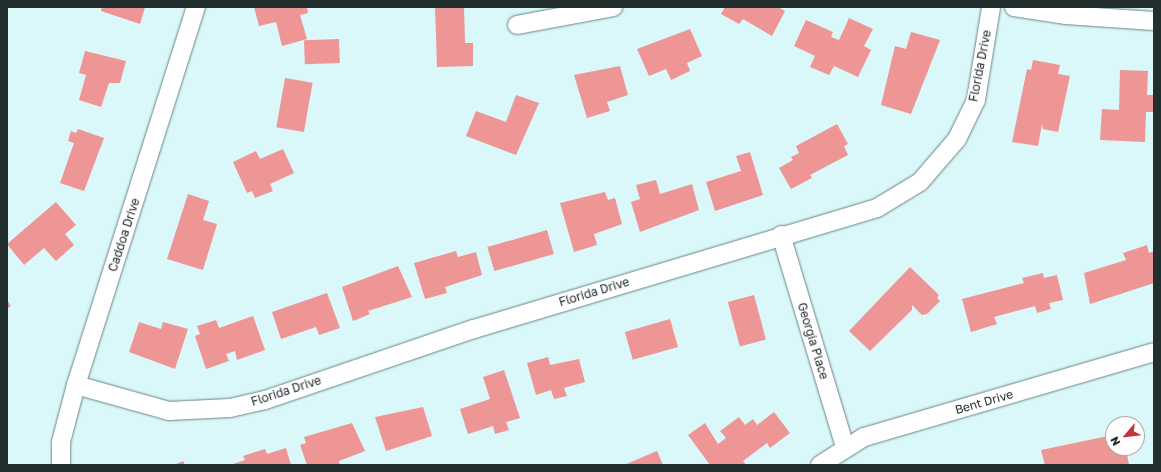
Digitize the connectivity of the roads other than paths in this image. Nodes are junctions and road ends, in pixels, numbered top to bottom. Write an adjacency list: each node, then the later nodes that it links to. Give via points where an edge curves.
1 (196, 7): 9 (street, Caddoa Drive)
2 (614, 7): 6 (street)
3 (991, 7): 7 (street, Florida Drive, via 976,100 944,158 907,191 877,208)
4 (1014, 7): 5 (street, via 1066,15)
5 (1154, 21)
6 (517, 25)
7 (781, 235): 9 (street, Florida Drive, via 474,328 265,400 230,408 168,411); 10 (street, Georgia Place)
8 (1154, 352): 10 (street, Bent Drive, via 864,436)
9 (76, 385): 11 (street, Caddoa Drive, via 61,442)
10 (845, 447): 12 (street, Bent Drive)
11 (61, 465)
12 (820, 465)

